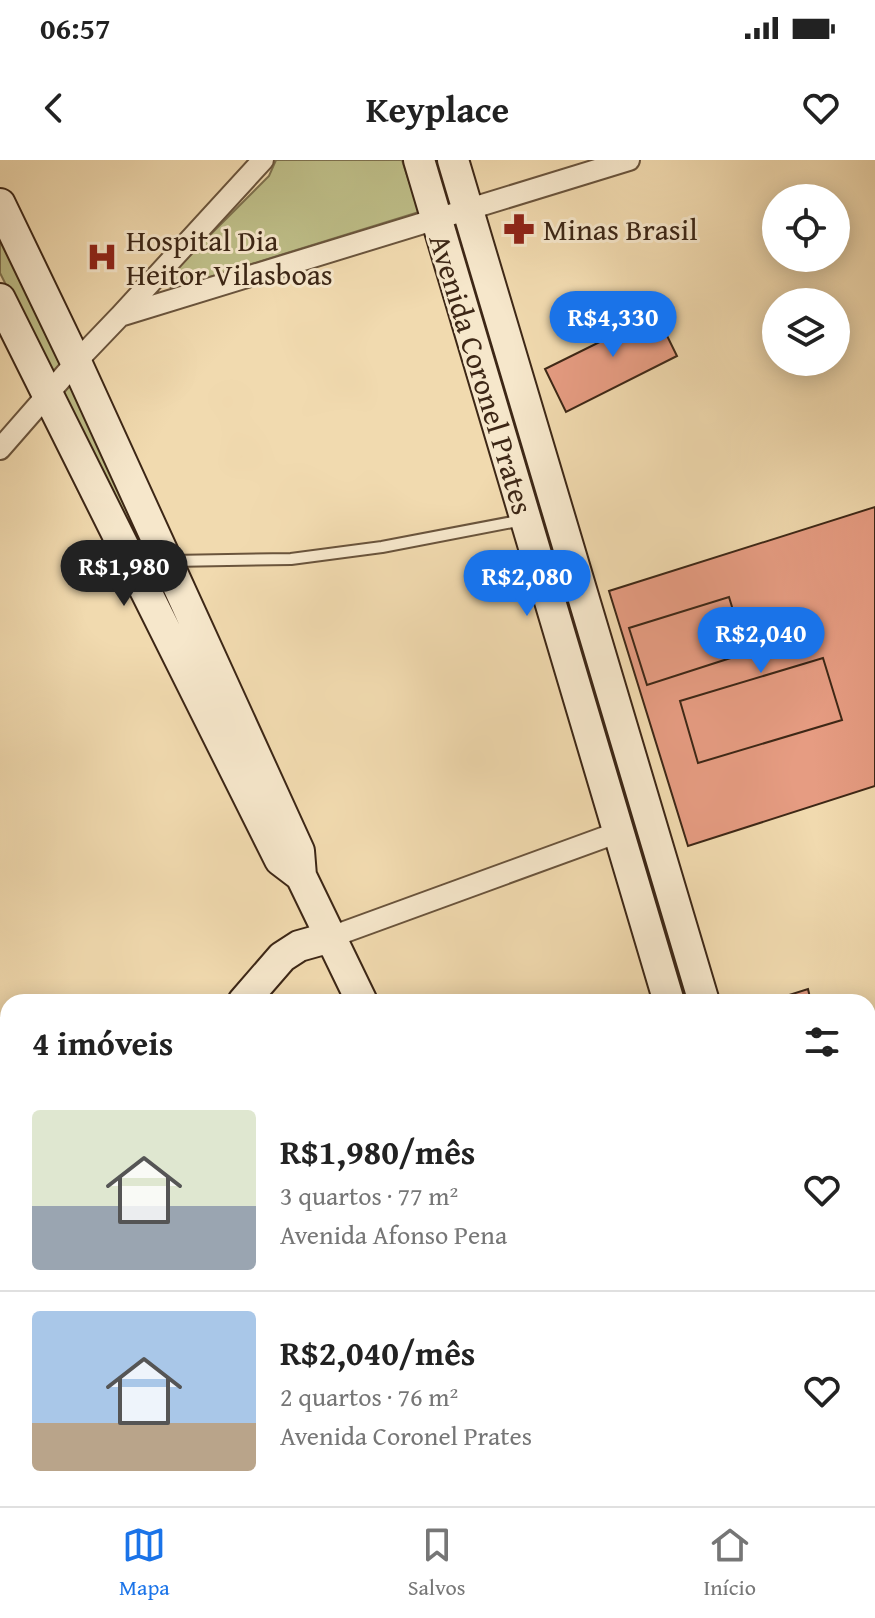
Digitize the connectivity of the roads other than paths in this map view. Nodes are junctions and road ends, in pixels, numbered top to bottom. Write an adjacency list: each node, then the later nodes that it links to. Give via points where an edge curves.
1 (263, 160): 9 (street)
2 (419, 160): 7 (main road, Avenida Coronel Prates)
3 (453, 160): 6 (main road, Avenida Coronel Prates)
4 (629, 160): 6 (street)
5 (0, 204): 10 (main road)
6 (467, 211): 7 (street); 21 (main road, Avenida Coronel Prates)
7 (436, 219): 9 (street); 13 (main road, Avenida Coronel Prates)
8 (0, 299): 11 (main road)
9 (120, 316): 10 (street)
10 (76, 362): 11 (street); 14 (main road)
11 (47, 394): 12 (street); 16 (main road, via 280,860)
12 (0, 449)
13 (525, 520): 14 (lane, via 291,559); 15 (main road, Avenida Coronel Prates)
14 (168, 562): 16 (main road, via 299,851)
15 (619, 832): 17 (street); 20 (main road, Avenida Coronel Prates)
16 (301, 876): 17 (main road)
17 (331, 937): 18 (main road, via 282,957); 19 (main road)
18 (250, 994)
19 (358, 994)
20 (667, 994)
21 (702, 994)

